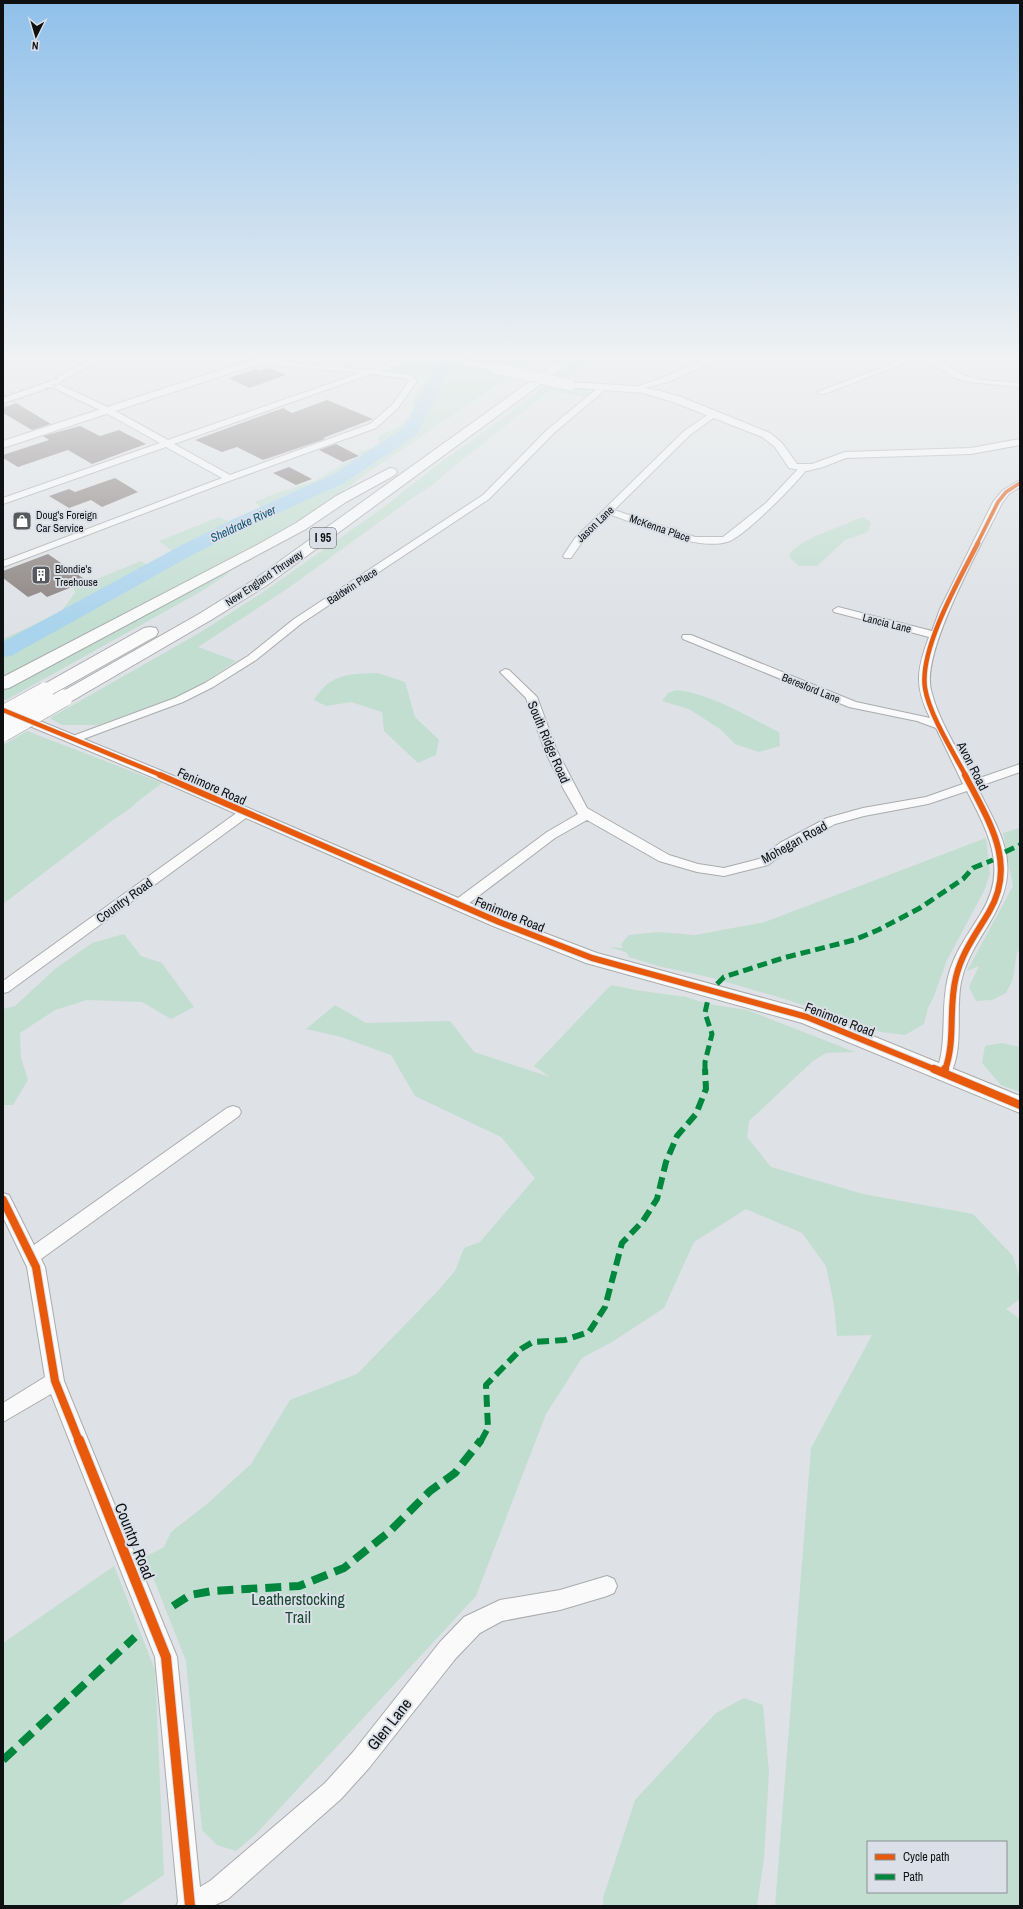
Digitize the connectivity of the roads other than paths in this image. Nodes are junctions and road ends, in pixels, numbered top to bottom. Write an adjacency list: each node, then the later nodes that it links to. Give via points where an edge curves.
1 (155, 448): 12 (street)
2 (174, 448): 10 (street)
3 (312, 448): 10 (street)
4 (446, 448): 26 (highway, New England Thruway / I 95, bridge, via 261,582)
5 (534, 448): 27 (street, Baldwin Place, via 486,497 298,621 252,658 179,700)
6 (673, 448): 13 (street, Jason Lane)
7 (782, 448): 9 (street, via 793,466)
8 (990, 448): 9 (street, via 845,455 835,457 815,468)
9 (803, 469): 13 (street, McKenna Place, via 769,505 724,540 694,540)
10 (229, 478): 15 (street)
11 (1020, 483): 19 (street, Avon Road, via 1006,492 998,502 945,609)
12 (3, 501)
13 (609, 511): 14 (street, Jason Lane, via 578,540)
14 (568, 556)
15 (3, 564)
16 (248, 572): 22 (highway, New England Thruway / I 95, via 396,468 268,545)
17 (223, 588): 24 (highway, New England Thruway, bridge)
18 (838, 610): 19 (street, Lancia Lane)
19 (936, 635): 25 (street, Avon Road, via 926,660 924,675 925,689)
20 (687, 637): 25 (street, Beresford Lane, via 853,705 920,718)
21 (505, 672): 31 (street, South Ridge Road, via 530,697 569,788 582,811)
22 (3, 684)
23 (3, 710): 27 (street, Fenimore Road)
24 (3, 714)
25 (940, 726): 29 (street, Avon Road)
26 (3, 733)
27 (74, 739): 30 (street, Fenimore Road)
28 (1020, 768): 29 (street, Mohegan Road)
29 (971, 785): 31 (street, Mohegan Road, via 928,800 863,812 832,821 785,846 763,862 724,872 697,868 664,858); 34 (street, Avon Road, via 992,828 1002,873 998,894 966,947 953,988 950,1059)
30 (246, 812): 32 (street, Fenimore Road); 33 (street, Country Road)
31 (588, 814): 32 (street, via 551,835)
32 (459, 904): 34 (street, Fenimore Road, via 592,958 807,1017)
33 (3, 988)
34 (944, 1073): 35 (street, Fenimore Road)
35 (1020, 1104)
36 (233, 1112): 38 (street)
37 (3, 1200): 38 (street, Country Road)
38 (31, 1257): 39 (street, Country Road, via 36,1267)
39 (56, 1381): 40 (street); 42 (street, Country Road, via 166,1657)
40 (3, 1414)
41 (608, 1586): 42 (street, Glen Lane, via 560,1600 500,1611 472,1625 448,1650 333,1792 219,1890)
42 (189, 1906)

